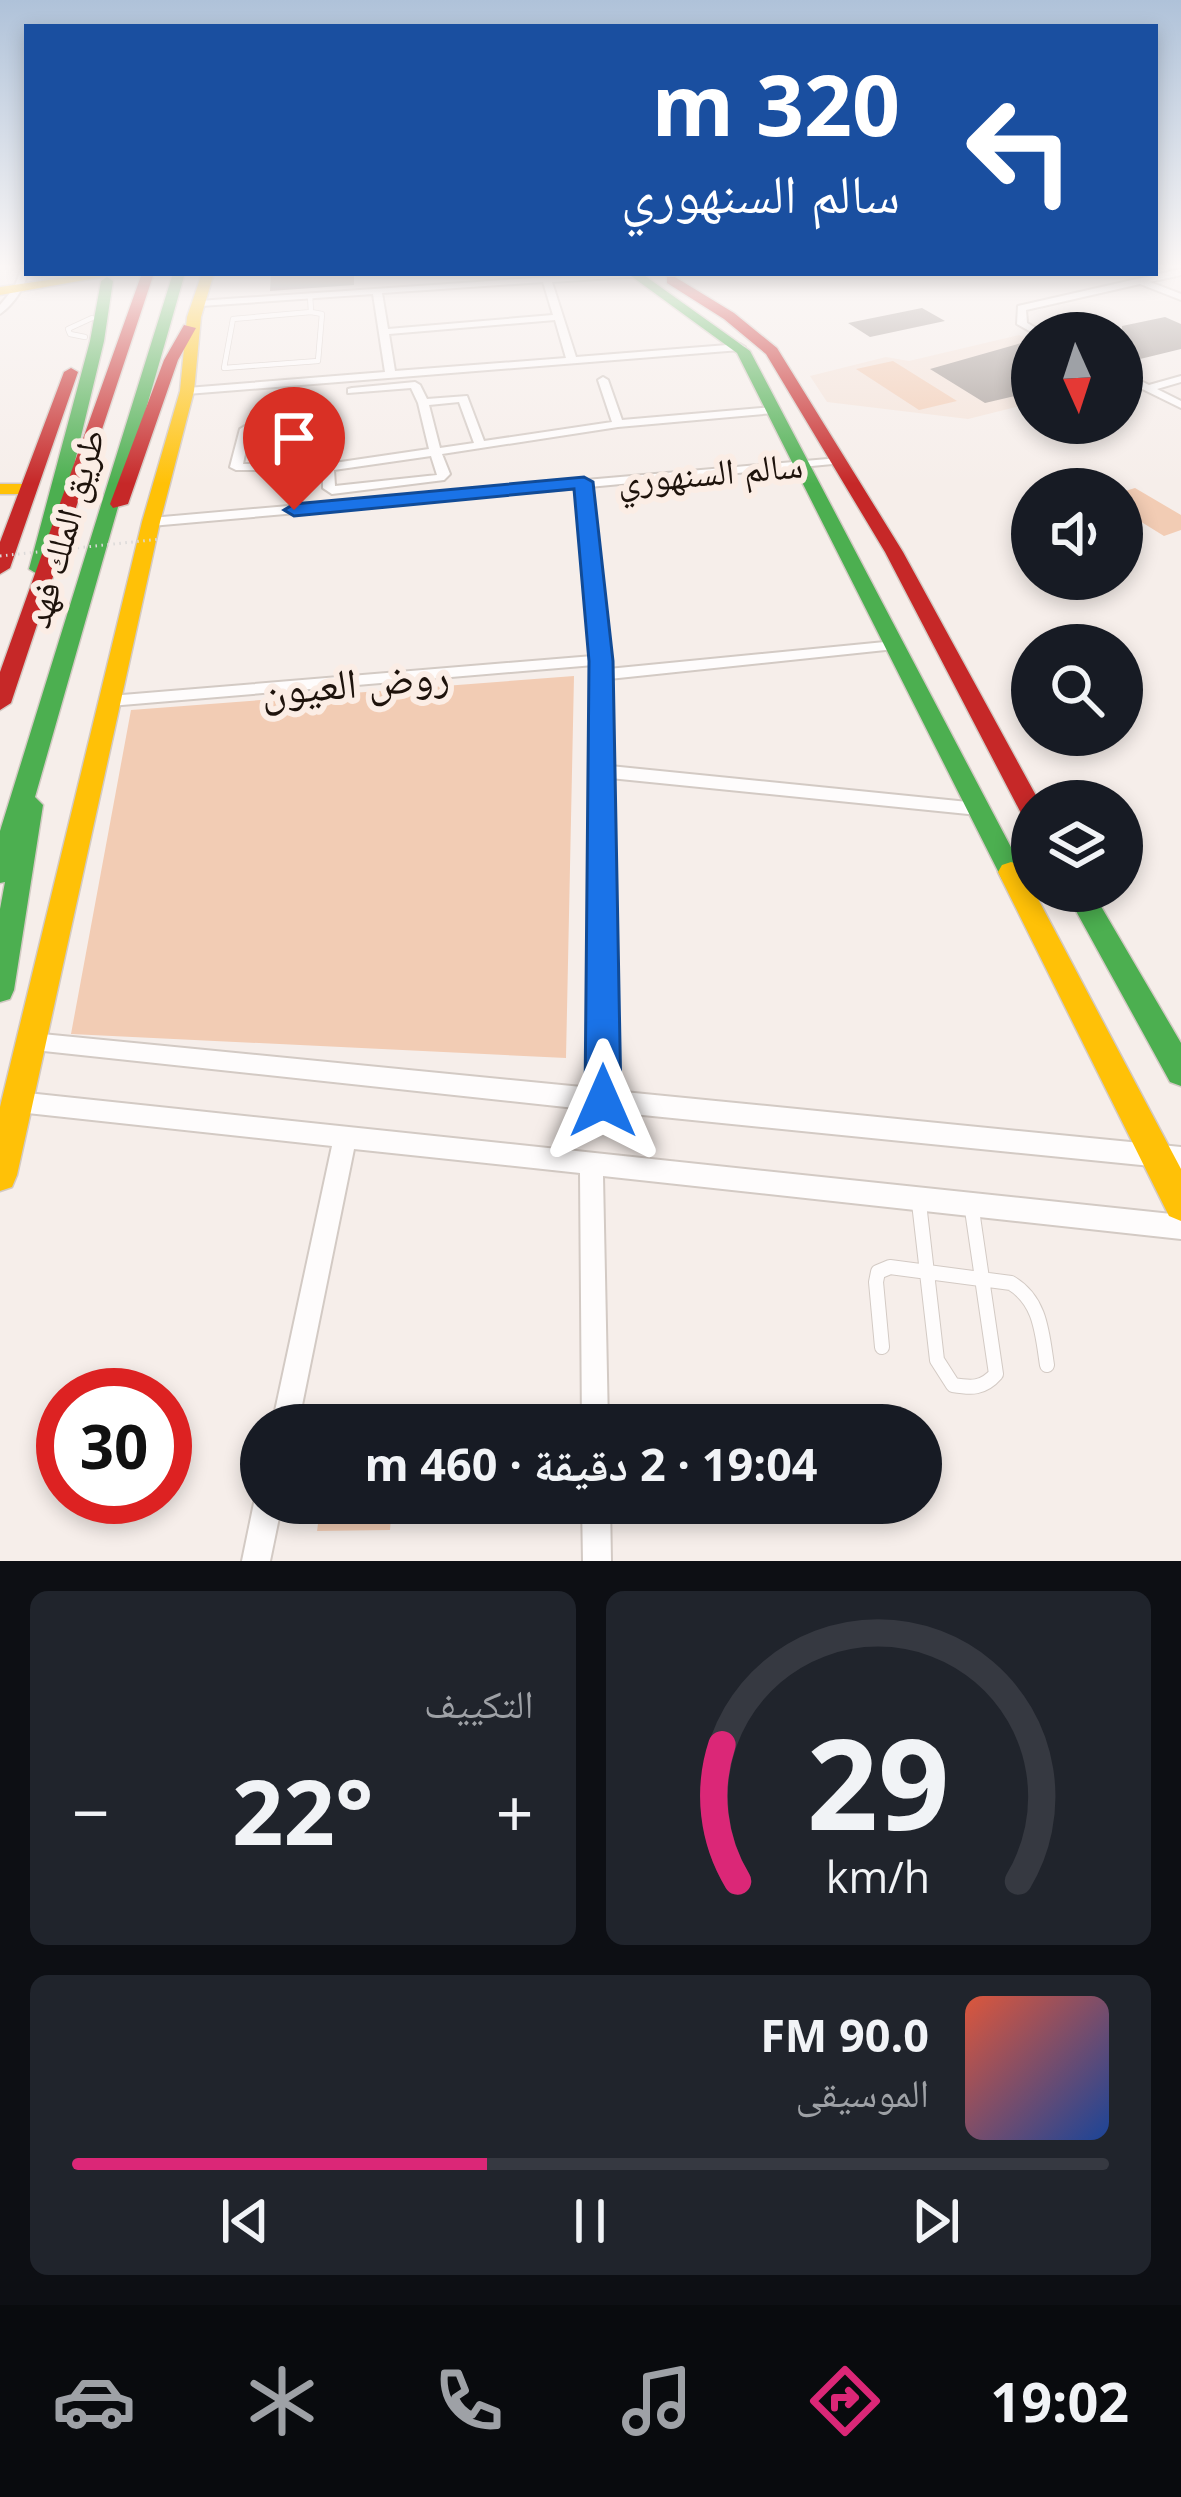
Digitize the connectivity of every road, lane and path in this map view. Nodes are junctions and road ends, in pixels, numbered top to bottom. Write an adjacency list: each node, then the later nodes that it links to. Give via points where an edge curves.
1 (84, 338): 36 (main road)
2 (98, 338): 41 (main road)
3 (126, 338): 41 (main road, طريق الملك فهد)
4 (160, 338): 40 (main road, طريق الملك فهد)
5 (183, 338): 40 (main road)
6 (195, 338): 20 (main road)
7 (230, 338): 8 (lane, via 224,368 318,361)
8 (320, 338)
9 (385, 338): 15 (street)
10 (565, 338): 14 (street)
11 (727, 338): 13 (main road)
12 (756, 338): 31 (main road, via 772,351)
13 (740, 347): 14 (street); 24 (main road)
14 (572, 361): 15 (street)
15 (391, 376): 20 (street)
16 (1181, 379): 19 (street)
17 (603, 380): 25 (street)
18 (1143, 386): 19 (street)
19 (1148, 388): 23 (street)
20 (188, 391): 37 (main road)
21 (352, 391): 22 (street, via 416,385)
22 (424, 404): 29 (street, via 465,398); 30 (street)
23 (1181, 405)
24 (774, 410): 25 (street); 32 (main road)
25 (619, 424): 29 (street)
26 (327, 425): 34 (street)
27 (288, 428): 33 (street)
28 (245, 429): 33 (street, via 236,467)
29 (480, 445): 30 (street)
30 (435, 452): 34 (street); 34 (street, via 440,478 332,490)
31 (839, 461): 32 (street, سالم السنهوري); 48 (main road)
32 (802, 464): 35 (street, سالم السنهوري); 42 (main road)
33 (286, 466): 34 (street)
34 (328, 467)
35 (584, 482): 37 (street, سالم السنهوري); 43 (street)
36 (12, 496): 39 (main road)
37 (156, 531): 38 (path, bridge); 44 (main road)
38 (0, 556)
39 (0, 568)
40 (74, 626): 46 (main road, طريق الملك فهد)
41 (24, 634): 45 (main road, طريق الملك فهد)
42 (895, 645): 43 (street, روض العيون); 49 (main road)
43 (601, 668): 44 (street, روض العيون); 47 (street)
44 (110, 701): 53 (main road)
45 (0, 703)
46 (47, 710): 50 (main road, طريق الملك فهد); 52 (main road)
47 (602, 771): 49 (street); 55 (street)
48 (1015, 780)
49 (978, 809): 58 (main road)
50 (0, 873)
51 (1090, 912): 54 (main road)
52 (0, 990)
53 (32, 1042): 55 (street); 56 (main road)
54 (1181, 1072)
55 (603, 1101): 58 (street)
56 (18, 1102): 57 (street); 60 (main road)
57 (345, 1137): 59 (street); 69 (street)
58 (1168, 1157): 63 (main road)
59 (591, 1163): 61 (street); 70 (street)
60 (0, 1175)
61 (918, 1198): 62 (street); 65 (lane)
62 (971, 1204): 64 (street); 66 (lane)
63 (1181, 1204)
64 (1181, 1226)
65 (926, 1271): 66 (lane); 66 (lane, via 937,1360 953,1385 976,1389 995,1375); 67 (lane, via 878,1272)
66 (982, 1279): 68 (lane, via 1027,1290)
67 (882, 1347)
68 (1047, 1365)
69 (289, 1404)
70 (595, 1404)
71 (264, 1524): 73 (street)
72 (596, 1524): 74 (street)
73 (256, 1561)
74 (597, 1561)

